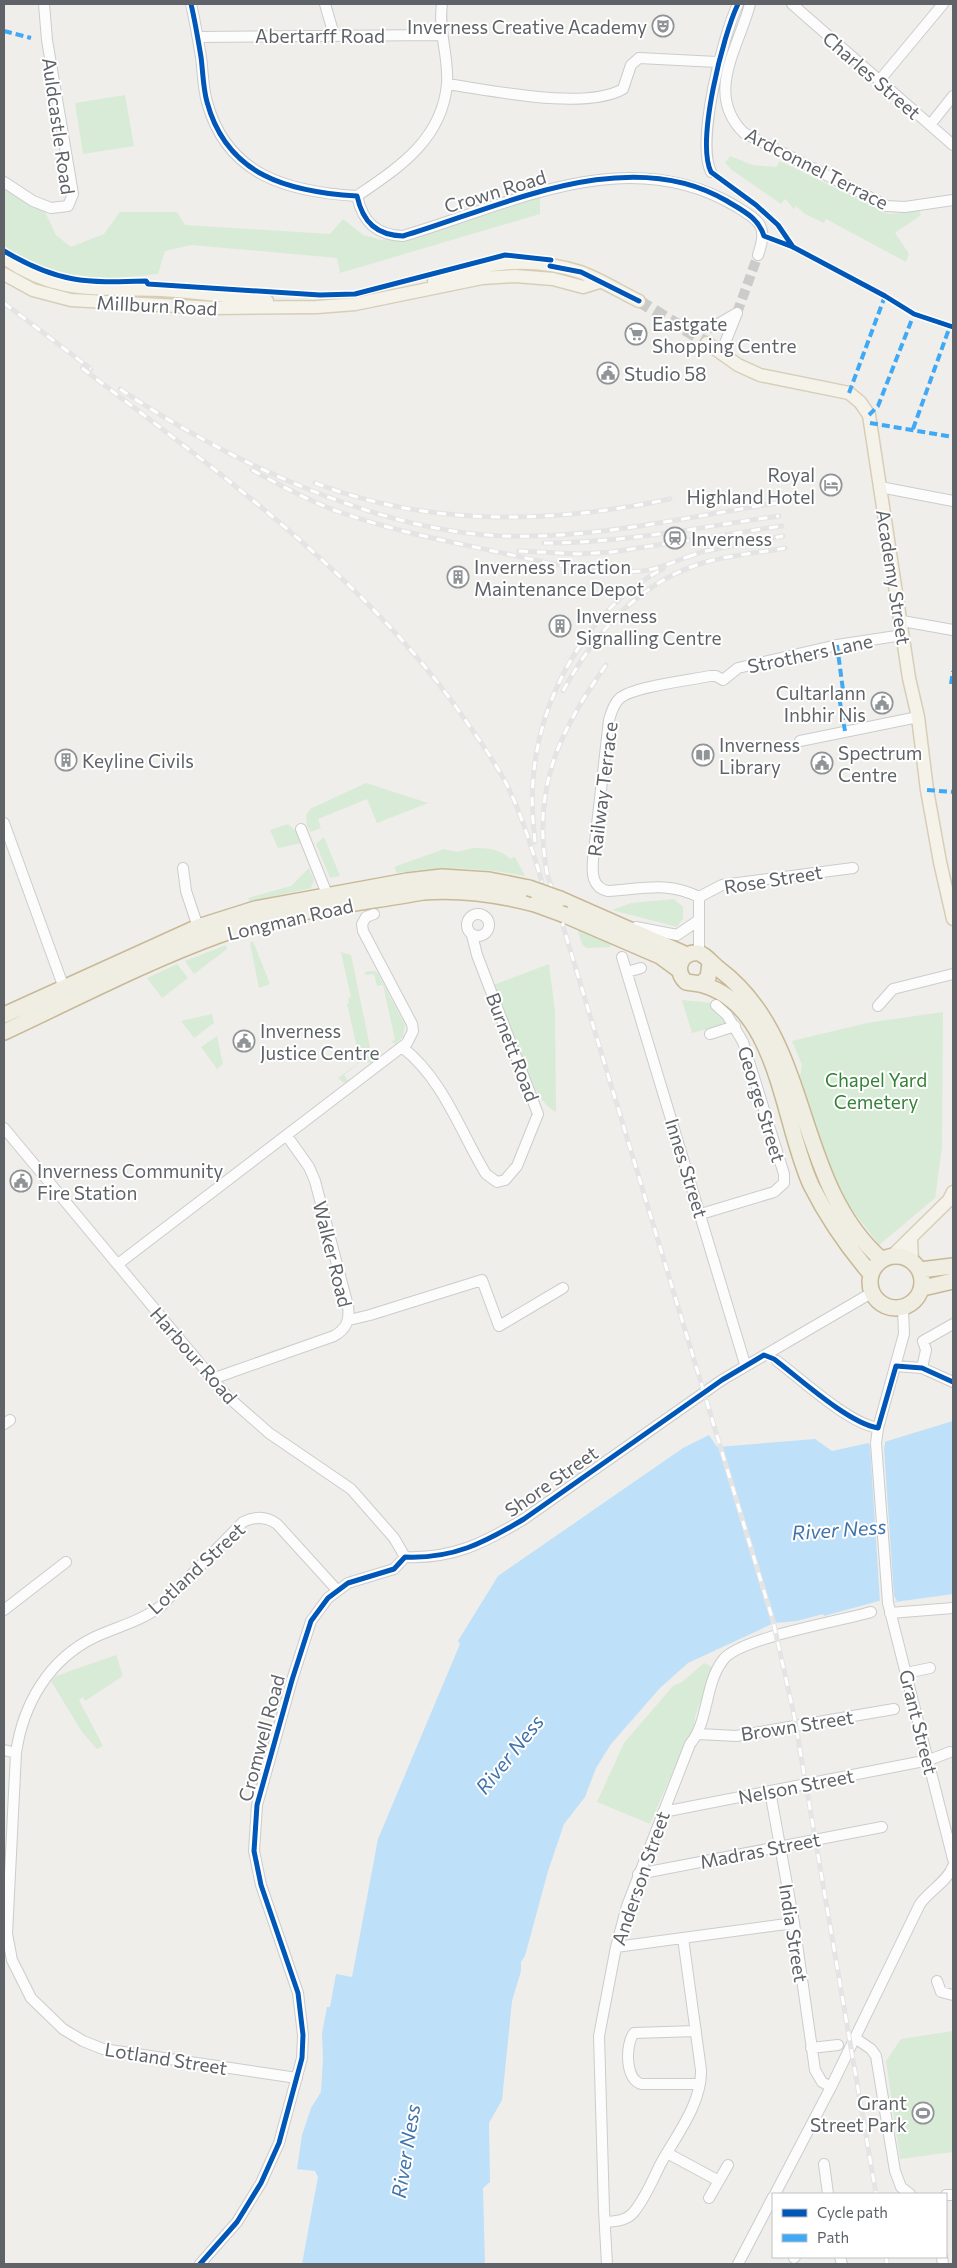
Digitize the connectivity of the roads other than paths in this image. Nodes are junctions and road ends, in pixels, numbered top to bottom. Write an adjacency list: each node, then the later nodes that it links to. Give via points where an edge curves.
1 (44, 4): 20 (street, Auldcastle Road, via 46,40 72,184 72,201 68,206 51,208 33,201)
2 (191, 4): 12 (street)
3 (325, 4): 10 (street)
4 (442, 4): 11 (street)
5 (738, 4): 13 (street)
6 (750, 4): 22 (street, Ardconnel Terrace, via 726,76 727,105 735,125 744,133 887,206 905,207)
7 (792, 4): 14 (street, Charles Street)
8 (945, 4): 9 (street); 14 (street)
9 (953, 10)
10 (334, 35): 11 (street, Abertarff Road); 12 (street, Abertarff Road)
11 (441, 35): 15 (street)
12 (198, 37): 21 (street, via 206,101 214,126 241,161 277,183 301,190)
13 (718, 62): 15 (street, via 639,58 631,65 623,89 579,98 553,98); 19 (street, via 707,135)
14 (879, 81): 17 (street, Charles Street)
15 (447, 84): 21 (street, via 434,122 417,150 399,168)
16 (953, 96): 17 (street)
17 (930, 125): 18 (street, Charles Street)
18 (953, 145)
19 (711, 172)
20 (4, 182)
21 (357, 196): 23 (street, Crown Road, via 371,227 389,235 403,236 541,190 619,178 653,178 698,188 754,218 764,236)
22 (953, 200)
23 (758, 255)
24 (4, 258): 27 (main road, Millburn Road, via 36,277 82,289 163,290)
25 (4, 274): 27 (main road, Millburn Road, via 33,290 70,300 214,308)
26 (639, 302): 27 (main road, Millburn Road, via 599,282 582,287 553,279 516,276 482,278 355,304)
27 (317, 307)
28 (712, 327): 30 (street, via 738,313)
29 (707, 343): 30 (main road, Academy Street)
30 (722, 353): 31 (main road, Academy Street, via 760,375 849,393 860,402 868,415)
31 (880, 487): 32 (street); 33 (main road, Academy Street)
32 (953, 501)
33 (902, 621): 34 (street); 35 (main road, Academy Street)
34 (953, 630)
35 (904, 635): 36 (street, Strothers Lane, via 836,645 738,668 723,680 710,676); 37 (main road, Academy Street)
36 (634, 692): 43 (street, Railway Terrace, via 619,699 611,711)
37 (918, 717): 38 (street); 47 (main road, Academy Street, via 927,790)
38 (800, 741)
39 (4, 823): 60 (street)
40 (301, 829): 44 (street)
41 (183, 868): 50 (street, Longman Road, via 186,890)
42 (853, 868): 45 (street, Rose Street, via 722,885)
43 (592, 869): 45 (street, Rose Street, via 595,882 604,890 670,886)
44 (327, 894): 49 (highway, Longman Road, bridge, via 407,880 458,877 489,880 529,888); 50 (highway, Longman Road, via 255,909)
45 (699, 897): 48 (street)
46 (374, 914): 67 (street, via 366,917 363,931 412,1024 411,1037)
47 (953, 919)
48 (699, 920): 49 (street, via 677,934); 52 (street)
49 (620, 924): 52 (highway, Longman Road)
50 (198, 927): 60 (highway, Longman Road)
51 (475, 939): 67 (street, Burnett Road, via 538,1114 516,1166 505,1180 497,1182 486,1174 446,1101)
52 (693, 954): 54 (highway, via 704,955); 56 (highway, via 681,961)
53 (622, 957): 57 (street, Innes Street)
54 (710, 963): 59 (highway, via 708,978); 73 (highway, via 751,999 770,1030 837,1205 864,1244)
55 (641, 968): 57 (street)
56 (679, 970): 59 (highway, via 686,982); 65 (highway, Longman Road, bridge, via 660,956 535,904 489,893 423,892 260,922 219,935)
57 (627, 972): 71 (street, Innes Street)
58 (953, 974): 62 (street, via 893,989)
59 (700, 984): 77 (highway, via 717,988 730,997 758,1033 771,1060 810,1183 836,1231)
60 (64, 988): 63 (highway, Longman Road)
61 (716, 1005): 64 (street, George Street)
62 (878, 1006)
63 (4, 1015)
64 (735, 1026): 66 (street, George Street); 71 (street, George Street, via 743,1042 784,1174 784,1183 774,1192)
65 (4, 1032)
66 (710, 1034)
67 (403, 1048): 69 (street)
68 (4, 1128): 74 (street, Harbour Road)
69 (287, 1136): 74 (street); 83 (street, Walker Road, via 315,1181)
70 (953, 1192): 72 (main road)
71 (701, 1214): 86 (street, Innes Street)
72 (911, 1239): 73 (main road); 75 (main road)
73 (887, 1258): 75 (highway, via 903,1257); 77 (highway)
74 (118, 1264): 89 (street, Harbour Road)
75 (916, 1266): 76 (highway); 80 (highway)
76 (953, 1266)
77 (870, 1273): 81 (highway, via 869,1284)
78 (953, 1281): 80 (highway)
79 (562, 1288): 83 (street, via 499,1326 482,1280)
80 (923, 1288): 82 (highway)
81 (873, 1292): 82 (highway, via 886,1306); 86 (street, Shore Street)
82 (903, 1308): 87 (street, Grant Street, via 904,1334)
83 (349, 1320): 89 (street, Walker Road, via 334,1336)
84 (953, 1324): 88 (street, via 919,1341 926,1350)
85 (777, 1361): 91 (street, via 830,1402 856,1419)
86 (745, 1364): 92 (street, Shore Street, via 491,1539 449,1554)
87 (896, 1366): 88 (street); 91 (street, Grant Street)
88 (922, 1368): 90 (street)
89 (212, 1379): 92 (street, Harbour Road, via 244,1413 269,1433 351,1489 394,1538)
90 (953, 1382)
91 (878, 1428): 95 (street, Grant Street, via 876,1443)
92 (405, 1557): 94 (street, via 394,1569 360,1578)
93 (66, 1562): 97 (street)
94 (337, 1590): 105 (street, Lotland Street, via 277,1524 264,1517 250,1519 234,1529 154,1611 95,1637 61,1660 40,1685 22,1724); 124 (street, Cromwell Road, via 316,1611 306,1634 257,1805 254,1834 261,1885 298,1994 303,2035)
95 (889, 1608): 96 (street); 100 (street, Grant Street)
96 (953, 1608)
97 (4, 1610)
98 (871, 1612): 102 (street, Anderson Street, via 783,1633 734,1650 723,1660 708,1693)
99 (930, 1668): 100 (street)
100 (906, 1673): 106 (street, Grant Street)
101 (894, 1709): 102 (street, Brown Street, via 744,1735)
102 (699, 1734): 108 (street, Anderson Street, via 690,1744)
103 (4, 1750): 105 (street)
104 (950, 1752): 106 (street, Nelson Street)
105 (16, 1753): 124 (street, Lotland Street, via 8,1934 12,1960 21,1983 35,2004 62,2029 103,2049)
106 (929, 1760): 107 (street, Nelson Street); 110 (street, Grant Street)
107 (770, 1791): 108 (street, Nelson Street); 111 (street, India Street)
108 (662, 1812): 114 (street, Anderson Street)
109 (882, 1827): 111 (street, Madras Street)
110 (952, 1841): 112 (street, Grant Street)
111 (780, 1846): 114 (street, Madras Street); 115 (street, India Street)
112 (953, 1859)
113 (953, 1870): 121 (street, via 920,1904)
114 (638, 1874): 117 (street, Anderson Street)
115 (794, 1923): 116 (street); 123 (street, India Street)
116 (683, 1938): 117 (street); 120 (street)
117 (616, 1947): 136 (street, Anderson Street, via 599,2036)
118 (937, 1981): 119 (street, via 941,1992)
119 (953, 1996)
120 (696, 2031): 125 (street); 125 (street, via 634,2033 629,2045 630,2073 635,2081 642,2084)
121 (855, 2038): 126 (street); 133 (street, via 876,2056 894,2171 901,2187)
122 (838, 2045): 123 (street)
123 (811, 2048): 126 (street, India Street, via 817,2076)
124 (297, 2078): 137 (street, Cromwell Road, via 279,2143 261,2183 237,2222)
125 (700, 2084): 127 (street, via 687,2117)
126 (831, 2088): 131 (street)
127 (667, 2153): 130 (street); 136 (street, via 632,2214 622,2220)
128 (824, 2164): 132 (street)
129 (728, 2165): 130 (street)
130 (719, 2181): 134 (street)
131 (777, 2193)
132 (828, 2193)
133 (909, 2193)
134 (709, 2198)
135 (772, 2202): 139 (street)
136 (604, 2222): 138 (street, Anderson Street)
137 (200, 2264)
138 (607, 2264)
139 (738, 2264)

